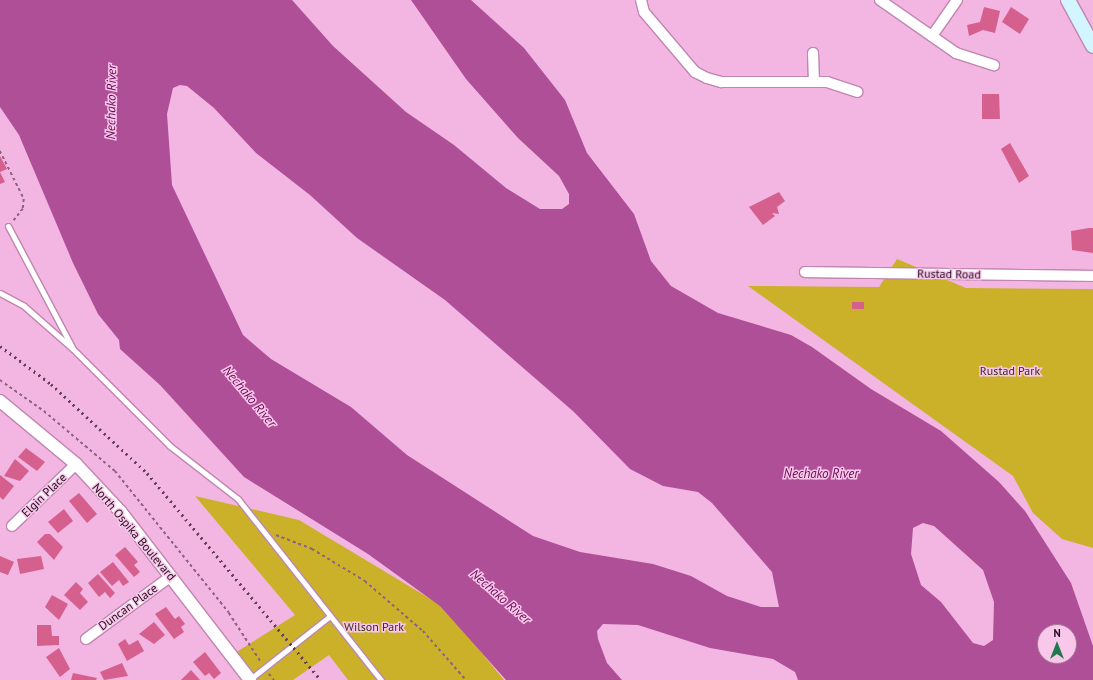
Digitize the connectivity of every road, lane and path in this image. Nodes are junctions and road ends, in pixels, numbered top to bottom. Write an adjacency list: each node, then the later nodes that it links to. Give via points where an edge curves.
1 (640, 0): 9 (street, via 644,12 695,72 707,78 721,82)
2 (880, 0): 5 (street)
3 (957, 0): 5 (street)
4 (1068, 0): 6 (main road)
5 (932, 36): 8 (street, via 956,53)
6 (1093, 46)
7 (813, 53): 9 (street)
8 (994, 65)
9 (814, 82): 10 (street, via 837,83)
10 (856, 92)
11 (0, 151): 12 (path, via 24,199 23,209)
12 (8, 226): 16 (lane)
13 (805, 272): 14 (street, Rustad Road)
14 (1093, 276)
15 (0, 293): 16 (lane, via 24,306)
16 (73, 349): 21 (lane, via 170,446 238,499)
17 (0, 380): 25 (path, via 44,411 115,471 229,613)
18 (0, 401): 19 (street, North Ospika Boulevard)
19 (76, 464): 20 (street, Elgin Place); 22 (street, North Ospika Boulevard, via 120,511)
20 (12, 526)
21 (262, 529): 23 (lane); 28 (path, via 312,549 364,581 423,631)
22 (171, 576): 24 (street, Duncan Place); 26 (street, North Ospika Boulevard)
23 (330, 616): 25 (lane); 27 (lane)
24 (86, 639)
25 (265, 667): 26 (lane)
26 (249, 680)
27 (382, 680)
28 (466, 680)

